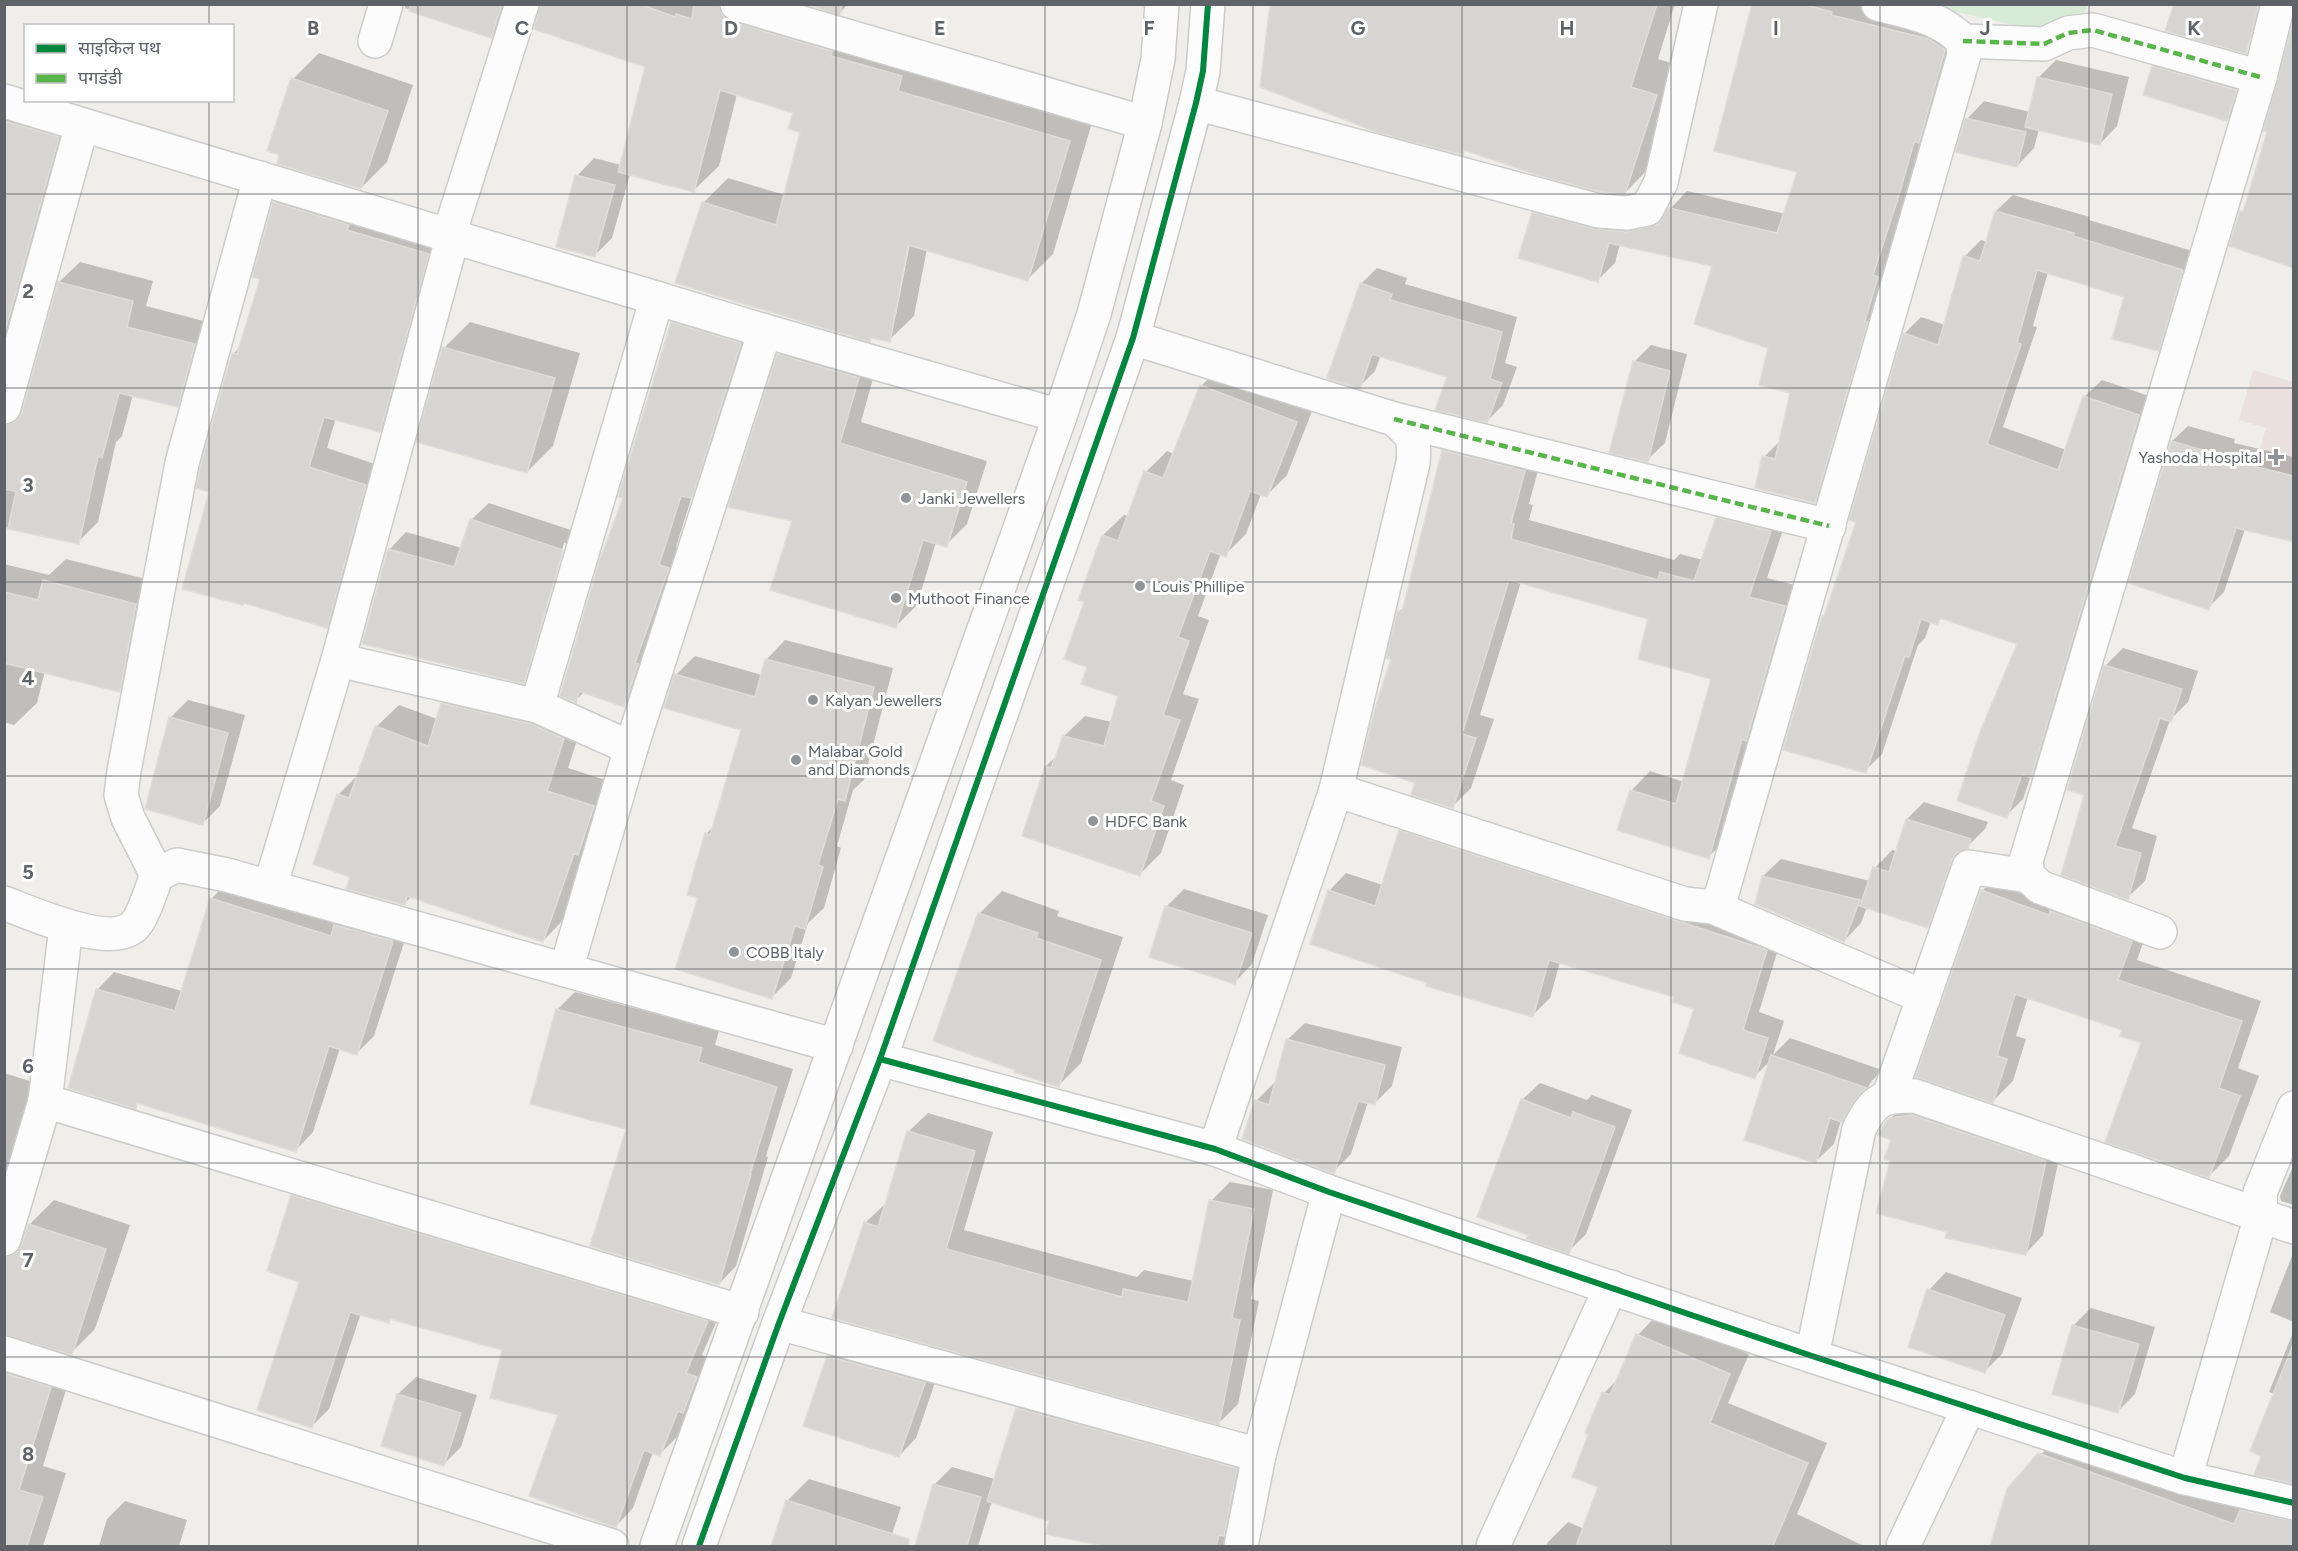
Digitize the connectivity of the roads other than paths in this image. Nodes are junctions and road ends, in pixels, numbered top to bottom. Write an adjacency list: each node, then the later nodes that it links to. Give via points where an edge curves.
1 (386, 4): 9 (street)
2 (522, 4): 17 (street)
3 (737, 4): 14 (street)
4 (1162, 4): 14 (street, via 1158,59)
5 (1208, 4): 13 (street)
6 (1701, 4): 13 (street, via 1660,183 1647,209 1627,213 1599,211)
7 (1878, 4): 10 (street, via 1934,20)
8 (2278, 4): 11 (street)
9 (375, 41)
10 (1963, 41): 11 (street, via 2044,44 2068,33 2093,30); 24 (street, via 1964,55)
11 (2260, 77): 30 (street, via 2029,848)
12 (4, 101): 15 (street)
13 (1197, 103): 20 (street)
14 (1145, 123): 22 (street, via 1094,314)
15 (82, 125): 16 (street); 21 (street)
16 (260, 178): 17 (street); 29 (street, via 182,463 124,771 121,795 128,818)
17 (449, 236): 18 (street); 25 (street, via 449,250)
18 (657, 298): 19 (street); 26 (street)
19 (765, 331): 22 (street); 27 (street)
20 (1133, 338): 23 (street); 39 (street)
21 (4, 407)
22 (1060, 416): 38 (street)
23 (1394, 419): 24 (street); 28 (street, via 1409,431 1415,443 1413,463)
24 (1828, 526): 33 (street, via 1724,888)
25 (338, 660): 26 (street); 31 (street)
26 (537, 706): 27 (street)
27 (631, 748): 36 (street)
28 (1336, 790): 33 (street, via 1685,904); 43 (street)
29 (157, 875): 31 (street, via 177,865); 34 (street, via 134,927 114,935)
30 (2028, 876): 35 (street, via 2040,887); 37 (street, via 1969,867)
31 (270, 887): 36 (street)
32 (4, 903): 34 (street)
33 (1713, 907): 37 (street)
34 (66, 927): 41 (street)
35 (2160, 932)
36 (566, 970): 38 (street)
37 (1924, 997): 40 (street)
38 (836, 1046): 49 (street)
39 (880, 1059): 43 (street); 50 (street)
40 (1889, 1096): 45 (street, via 1915,1096); 52 (street, via 1871,1107 1859,1130)
41 (45, 1101): 47 (street); 49 (street)
42 (2294, 1108): 45 (street, via 2260,1193)
43 (1215, 1149): 44 (street)
44 (1329, 1192): 48 (street); 54 (street)
45 (2261, 1216): 46 (street); 55 (street)
46 (2294, 1227)
47 (4, 1239)
48 (1611, 1287): 52 (street); 61 (street)
49 (742, 1312): 58 (street)
50 (779, 1323): 54 (street); 59 (street)
51 (4, 1353): 57 (street)
52 (1812, 1356): 53 (street)
53 (1969, 1407): 55 (street); 62 (street)
54 (1259, 1455): 60 (street)
55 (2185, 1478): 56 (street)
56 (2294, 1503)
57 (612, 1546)
58 (657, 1546)
59 (699, 1546)
60 (1241, 1546)
61 (1493, 1546)
62 (1903, 1546)

